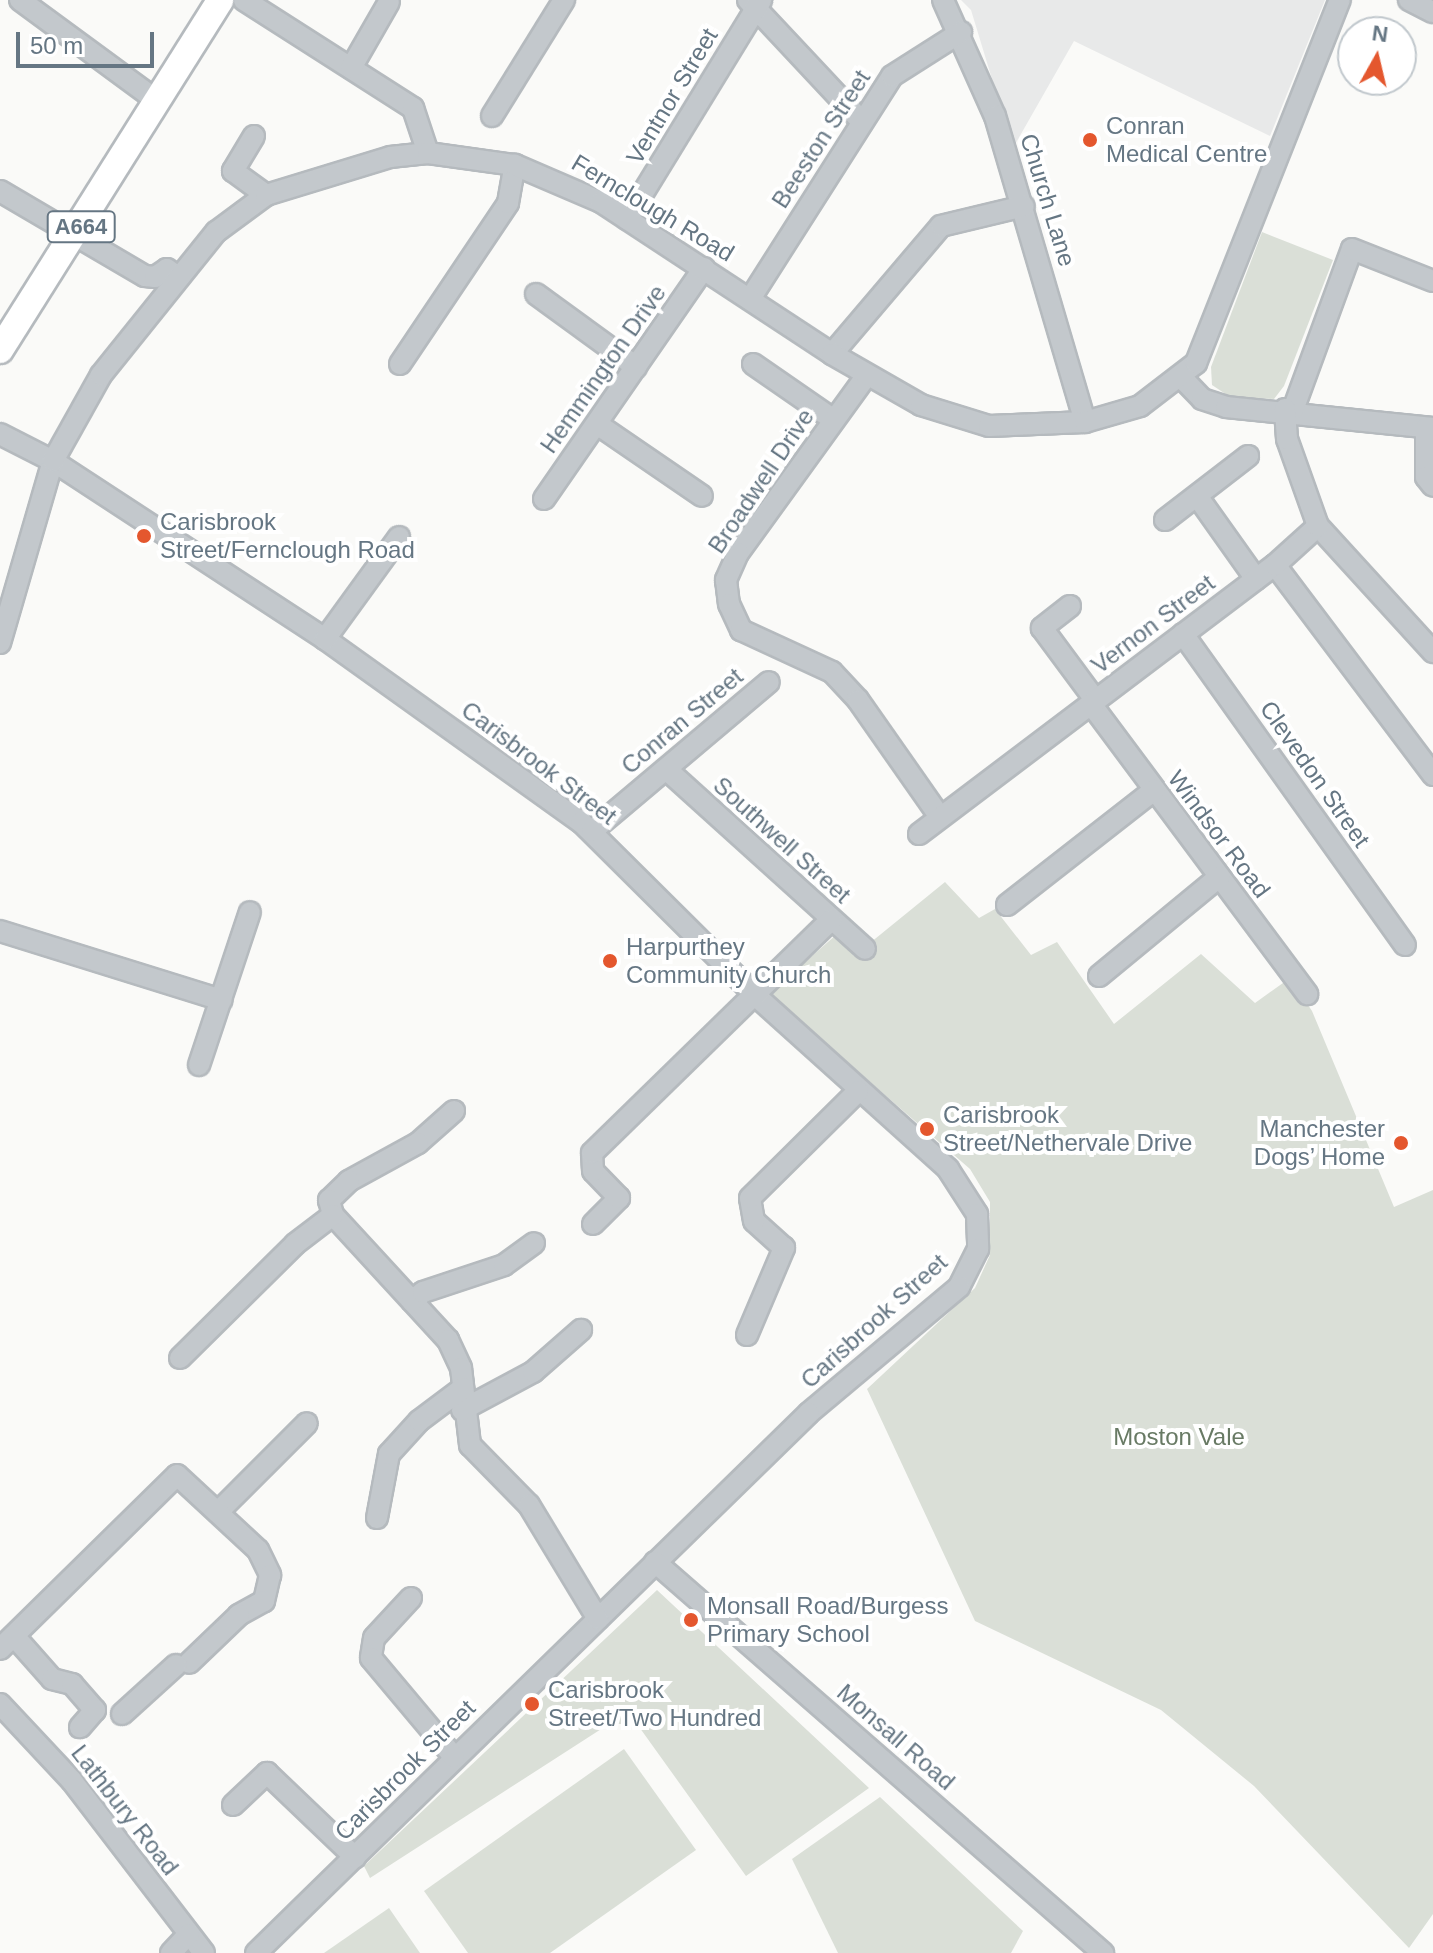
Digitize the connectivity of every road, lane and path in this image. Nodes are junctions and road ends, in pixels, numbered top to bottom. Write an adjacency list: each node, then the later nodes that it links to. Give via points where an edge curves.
1 (20, 0): 13 (street)
2 (220, 0): 13 (main road, A664)
3 (244, 0): 12 (street)
4 (564, 0): 14 (street)
5 (943, 0): 11 (street, Church Lane)
6 (1340, 0): 35 (street, via 1199,356)
7 (1409, 0): 10 (street)
8 (389, 2): 12 (street)
9 (755, 2): 15 (street); 22 (street, Ventnor Street)
10 (1433, 12)
11 (961, 32): 15 (street, Beeston Street, via 892,76); 21 (street, Church Lane)
12 (351, 68): 17 (street, via 413,108)
13 (159, 102): 23 (main road, A664)
14 (492, 116)
15 (862, 122): 28 (street, Beeston Street)
16 (254, 136): 20 (street, via 233,171)
17 (428, 153): 18 (street, Fernclough Road); 20 (street, Fernclough Road, via 358,163)
18 (515, 165): 22 (street, Fernclough Road, via 567,184); 31 (street, via 508,203)
19 (0, 191): 23 (street)
20 (266, 195): 25 (street, Fernclough Road, via 216,232)
21 (1024, 206): 30 (street, via 941,226); 38 (street, Church Lane)
22 (627, 219): 24 (street, Fernclough Road)
23 (75, 238): 25 (street, via 145,276 167,269); 29 (main road, A664)
24 (704, 268): 28 (street, Fernclough Road); 33 (street, Hemmington Drive)
25 (178, 277): 43 (street, Fernclough Road, via 101,375)
26 (1433, 281): 36 (street, via 1352,249)
27 (536, 294): 33 (street)
28 (750, 299): 30 (street, Fernclough Road)
29 (0, 350)
30 (832, 354): 34 (street, Fernclough Road)
31 (400, 364)
32 (753, 364): 37 (street)
33 (636, 367): 39 (street, Hemmington Drive)
34 (867, 375): 37 (street, Broadwell Drive); 38 (street, Fernclough Road, via 921,405 967,422 1026,428)
35 (1182, 378): 36 (street, via 1212,404); 38 (street, Fernclough Road, via 1140,406)
36 (1289, 410): 40 (street); 49 (street, via 1287,439)
37 (834, 420): 63 (street, Broadwell Drive, via 738,553 726,580 733,618 757,641 832,672 858,700)
38 (1085, 422)
39 (597, 424): 45 (street); 47 (street, Hemmington Drive)
40 (1430, 428): 44 (street, via 1426,477)
41 (0, 434): 43 (street, Carisbrook Street)
42 (1248, 456): 46 (street)
43 (53, 461): 55 (street, Carisbrook Street); 56 (street, Fernclough Road)
44 (1433, 486)
45 (702, 496)
46 (1197, 496): 48 (street); 52 (street)
47 (544, 499)
48 (1165, 520)
49 (1318, 526): 51 (street, Vernon Street); 57 (street)
50 (399, 537): 55 (street)
51 (1275, 565): 52 (street, Vernon Street); 61 (street)
52 (1256, 579): 54 (street, Vernon Street)
53 (1070, 606): 59 (street, Windsor Road, via 1042,628)
54 (1183, 634): 59 (street, Vernon Street); 71 (street, Clevedon Street)
55 (325, 639): 64 (street, Carisbrook Street)
56 (0, 640)
57 (1433, 652)
58 (769, 682): 60 (street, Conran Street)
59 (1094, 702): 62 (street, Windsor Road); 63 (street, Vernon Street)
60 (666, 769): 64 (street, Conran Street); 69 (street, Southwell Street)
61 (1433, 775)
62 (1154, 790): 66 (street, Windsor Road); 67 (street)
63 (940, 817): 65 (street, Vernon Street)
64 (592, 831): 75 (street, Carisbrook Street)
65 (919, 834)
66 (1219, 877): 73 (street); 74 (street, Windsor Road)
67 (1007, 905)
68 (250, 912): 76 (street)
69 (831, 920): 72 (street, Southwell Street); 75 (street)
70 (0, 931): 76 (street)
71 (1405, 945)
72 (865, 949)
73 (1099, 976)
74 (1307, 994)
75 (755, 995): 78 (street, Carisbrook Street); 81 (street, via 592,1153 593,1171 619,1198)
76 (221, 1000): 77 (street)
77 (199, 1065)
78 (858, 1091): 85 (street, via 750,1198 754,1221 784,1248); 92 (street, Carisbrook Street, via 963,1185 977,1214 974,1262 959,1287 847,1377)
79 (454, 1111): 80 (street, via 418,1143 349,1181)
80 (331, 1208): 83 (street); 86 (street)
81 (593, 1224)
82 (534, 1243): 83 (street, via 504,1265 423,1292)
83 (412, 1301): 87 (street, via 448,1340)
84 (581, 1330): 88 (street, via 533,1372)
85 (747, 1335)
86 (180, 1358)
87 (463, 1388): 88 (street); 90 (street, via 392,1450)
88 (462, 1410): 94 (street, via 470,1445 529,1505)
89 (307, 1423): 91 (street)
90 (374, 1507)
91 (219, 1511): 95 (street, via 177,1475); 97 (street, via 266,1560 270,1584 264,1601 239,1615 191,1662)
92 (655, 1562): 94 (street, Carisbrook Street); 106 (street, Monsall Road)
93 (411, 1598): 99 (street, via 374,1638 371,1658)
94 (598, 1619): 99 (street, Carisbrook Street)
95 (7, 1642): 98 (street, via 52,1679 72,1684 95,1710)
96 (1, 1707): 102 (street, Lathbury Road, via 72,1781)
97 (122, 1714)
98 (80, 1727)
99 (454, 1757): 101 (street, Carisbrook Street)
100 (233, 1805): 101 (street, via 267,1773)
101 (355, 1857): 105 (street, Carisbrook Street)
102 (189, 1934): 103 (street); 104 (street, Lathbury Road)
103 (171, 1953)
104 (204, 1953)
105 (256, 1953)
106 (1103, 1953)

